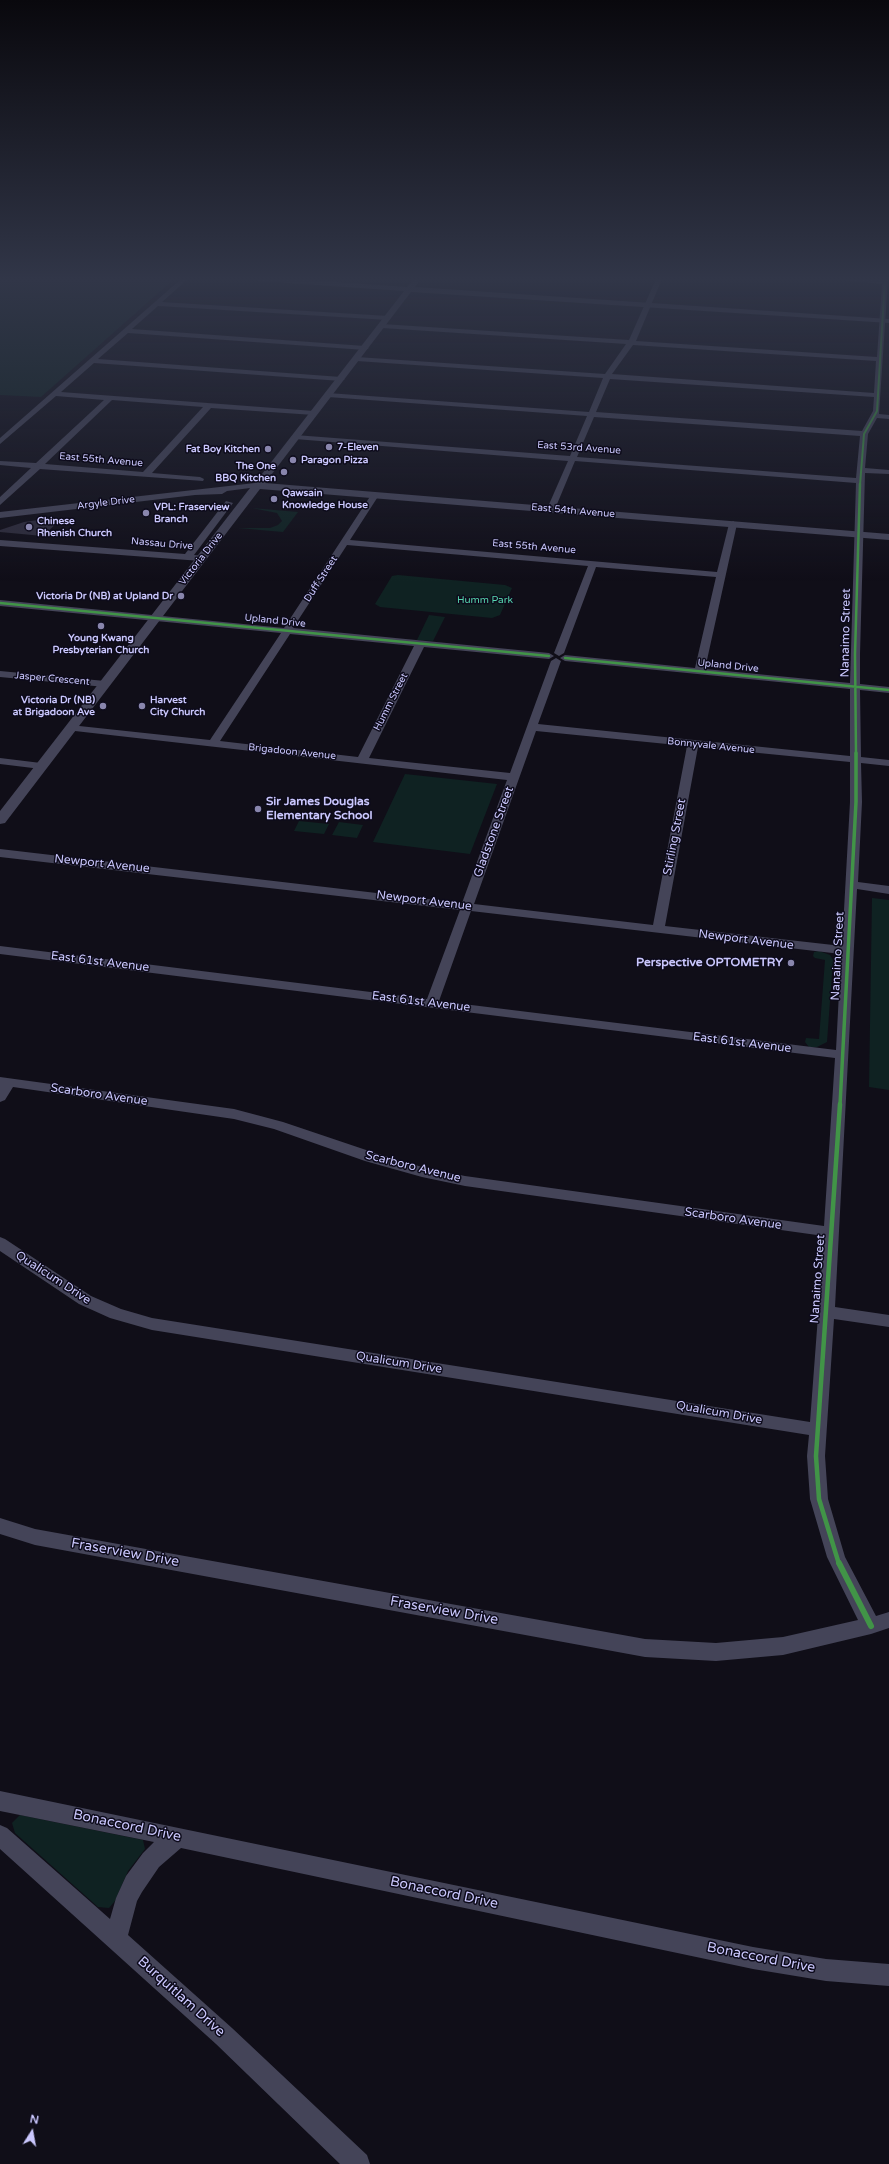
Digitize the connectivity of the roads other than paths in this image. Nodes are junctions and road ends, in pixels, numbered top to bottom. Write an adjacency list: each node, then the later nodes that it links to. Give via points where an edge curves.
1 (71, 380): 6 (street)
2 (340, 380): 7 (street, Victoria Drive)
3 (605, 380): 12 (street)
4 (664, 380): 8 (street)
5 (879, 380): 8 (street, Nanaimo Street)
6 (56, 394): 9 (street); 17 (street)
7 (328, 395): 11 (street, Victoria Drive); 12 (street)
8 (878, 395): 13 (street, Nanaimo Street)
9 (110, 398): 10 (street); 20 (street)
10 (209, 405): 11 (street); 24 (street)
11 (314, 413): 16 (street, Victoria Drive)
12 (591, 414): 15 (street); 18 (street)
13 (875, 416): 14 (street); 15 (street, Nanaimo Street)
14 (889, 417)
15 (864, 434): 22 (street, Nanaimo Street)
16 (295, 437): 18 (street, East 53rd Avenue); 21 (street, Victoria Drive)
17 (0, 442)
18 (573, 458): 26 (street, East 53rd Avenue); 35 (street)
19 (0, 463): 20 (street, East 55th Avenue)
20 (39, 466): 24 (street, East 55th Avenue); 33 (street)
21 (272, 467): 27 (street, Victoria Drive); 30 (street)
22 (861, 470): 23 (street); 26 (street, Nanaimo Street)
23 (889, 472)
24 (145, 475): 25 (street, East 55th Avenue)
25 (200, 479)
26 (860, 480): 40 (street, Nanaimo Street)
27 (258, 486): 28 (street, Argyle Drive, via 236,485); 29 (street, Argyle Drive); 31 (street, East 54th Avenue); 32 (street, Victoria Drive)
28 (212, 490): 29 (street, Argyle Drive); 30 (street, Argyle Drive)
29 (224, 490): 32 (street)
30 (195, 492): 36 (street, Argyle Drive)
31 (374, 495): 35 (street, East 54th Avenue); 42 (street, Duff Street)
32 (248, 498): 39 (street, Victoria Drive)
33 (0, 502)
34 (229, 503): 37 (street)
35 (551, 509): 38 (street, East 54th Avenue)
36 (0, 515)
37 (213, 524): 39 (street); 44 (street)
38 (733, 524): 40 (street, East 54th Avenue); 47 (street)
39 (227, 525): 45 (street, Victoria Drive)
40 (858, 534): 41 (street, East 54th Avenue); 56 (street, Nanaimo Street)
41 (889, 537)
42 (345, 542): 46 (street, East 55th Avenue); 50 (street, Duff Street)
43 (0, 543): 44 (street, Nassau Drive)
44 (188, 557): 45 (street, Nassau Drive)
45 (202, 558): 49 (street, Victoria Drive)
46 (593, 564): 47 (street, East 55th Avenue); 52 (street, Gladstone Street)
47 (721, 575): 53 (street)
48 (0, 603): 49 (street, Upland Drive)
49 (156, 617): 50 (street, Upland Drive); 55 (street, Victoria Drive)
50 (287, 630): 51 (street, Upland Drive); 60 (street, Duff Street)
51 (420, 644): 52 (street, Upland Drive); 62 (street, Humm Street)
52 (557, 657): 53 (street, Upland Drive); 58 (street, Gladstone Street)
53 (699, 671): 56 (street, Upland Drive)
54 (0, 674): 55 (street, Jasper Crescent)
55 (104, 684): 59 (street, Victoria Drive)
56 (855, 687): 57 (street, Upland Drive); 63 (street, Nanaimo Street)
57 (889, 690)
58 (532, 727): 61 (street, Bonnyvale Avenue); 67 (street, Gladstone Street)
59 (70, 728): 60 (street, Brigadoon Avenue); 66 (street, Victoria Drive)
60 (214, 743): 62 (street, Brigadoon Avenue)
61 (693, 744): 63 (street, Bonnyvale Avenue); 73 (street, Stirling Street)
62 (362, 760): 67 (street, Brigadoon Avenue)
63 (856, 760): 65 (street, Bonnyvale Avenue); 70 (street, Nanaimo Street)
64 (0, 762): 66 (street)
65 (889, 763)
66 (40, 766): 68 (street, Victoria Drive)
67 (514, 777): 72 (street, Gladstone Street)
68 (0, 820)
69 (0, 853): 72 (street, Newport Avenue)
70 (851, 886): 71 (street); 75 (street, Nanaimo Street)
71 (889, 890)
72 (467, 907): 73 (street, Newport Avenue); 76 (street, Gladstone Street)
73 (658, 929): 75 (street, Newport Avenue)
74 (0, 950): 76 (street, East 61st Avenue)
75 (848, 951): 77 (street, Nanaimo Street)
76 (432, 1003): 77 (street, East 61st Avenue)
77 (842, 1055): 80 (street, Nanaimo Street)
78 (4, 1082): 79 (street); 80 (street, Scarboro Avenue, via 234,1114 278,1125 370,1157 465,1181)
79 (0, 1097)
80 (832, 1232): 82 (street, Nanaimo Street)
81 (0, 1242): 84 (street, Qualicum Drive, via 85,1300 116,1314 152,1324)
82 (826, 1312): 83 (street); 84 (street, Nanaimo Street)
83 (889, 1322)
84 (817, 1430): 87 (street, Nanaimo Street, via 816,1472 819,1499 828,1535 849,1586)
85 (0, 1526): 87 (street, Fraserview Drive, via 35,1537 645,1648 716,1652 783,1646)
86 (889, 1620): 87 (street, Fraserview Drive)
87 (871, 1626)
88 (0, 1801): 90 (street, Bonaccord Drive)
89 (0, 1834): 91 (street, Burquitlam Drive)
90 (180, 1837): 91 (street, via 151,1860 134,1884 127,1898); 92 (street, Bonaccord Drive, via 753,1958 826,1970)
91 (116, 1938): 93 (street, Burquitlam Drive, via 224,2036)
92 (889, 1975)
93 (358, 2164)

